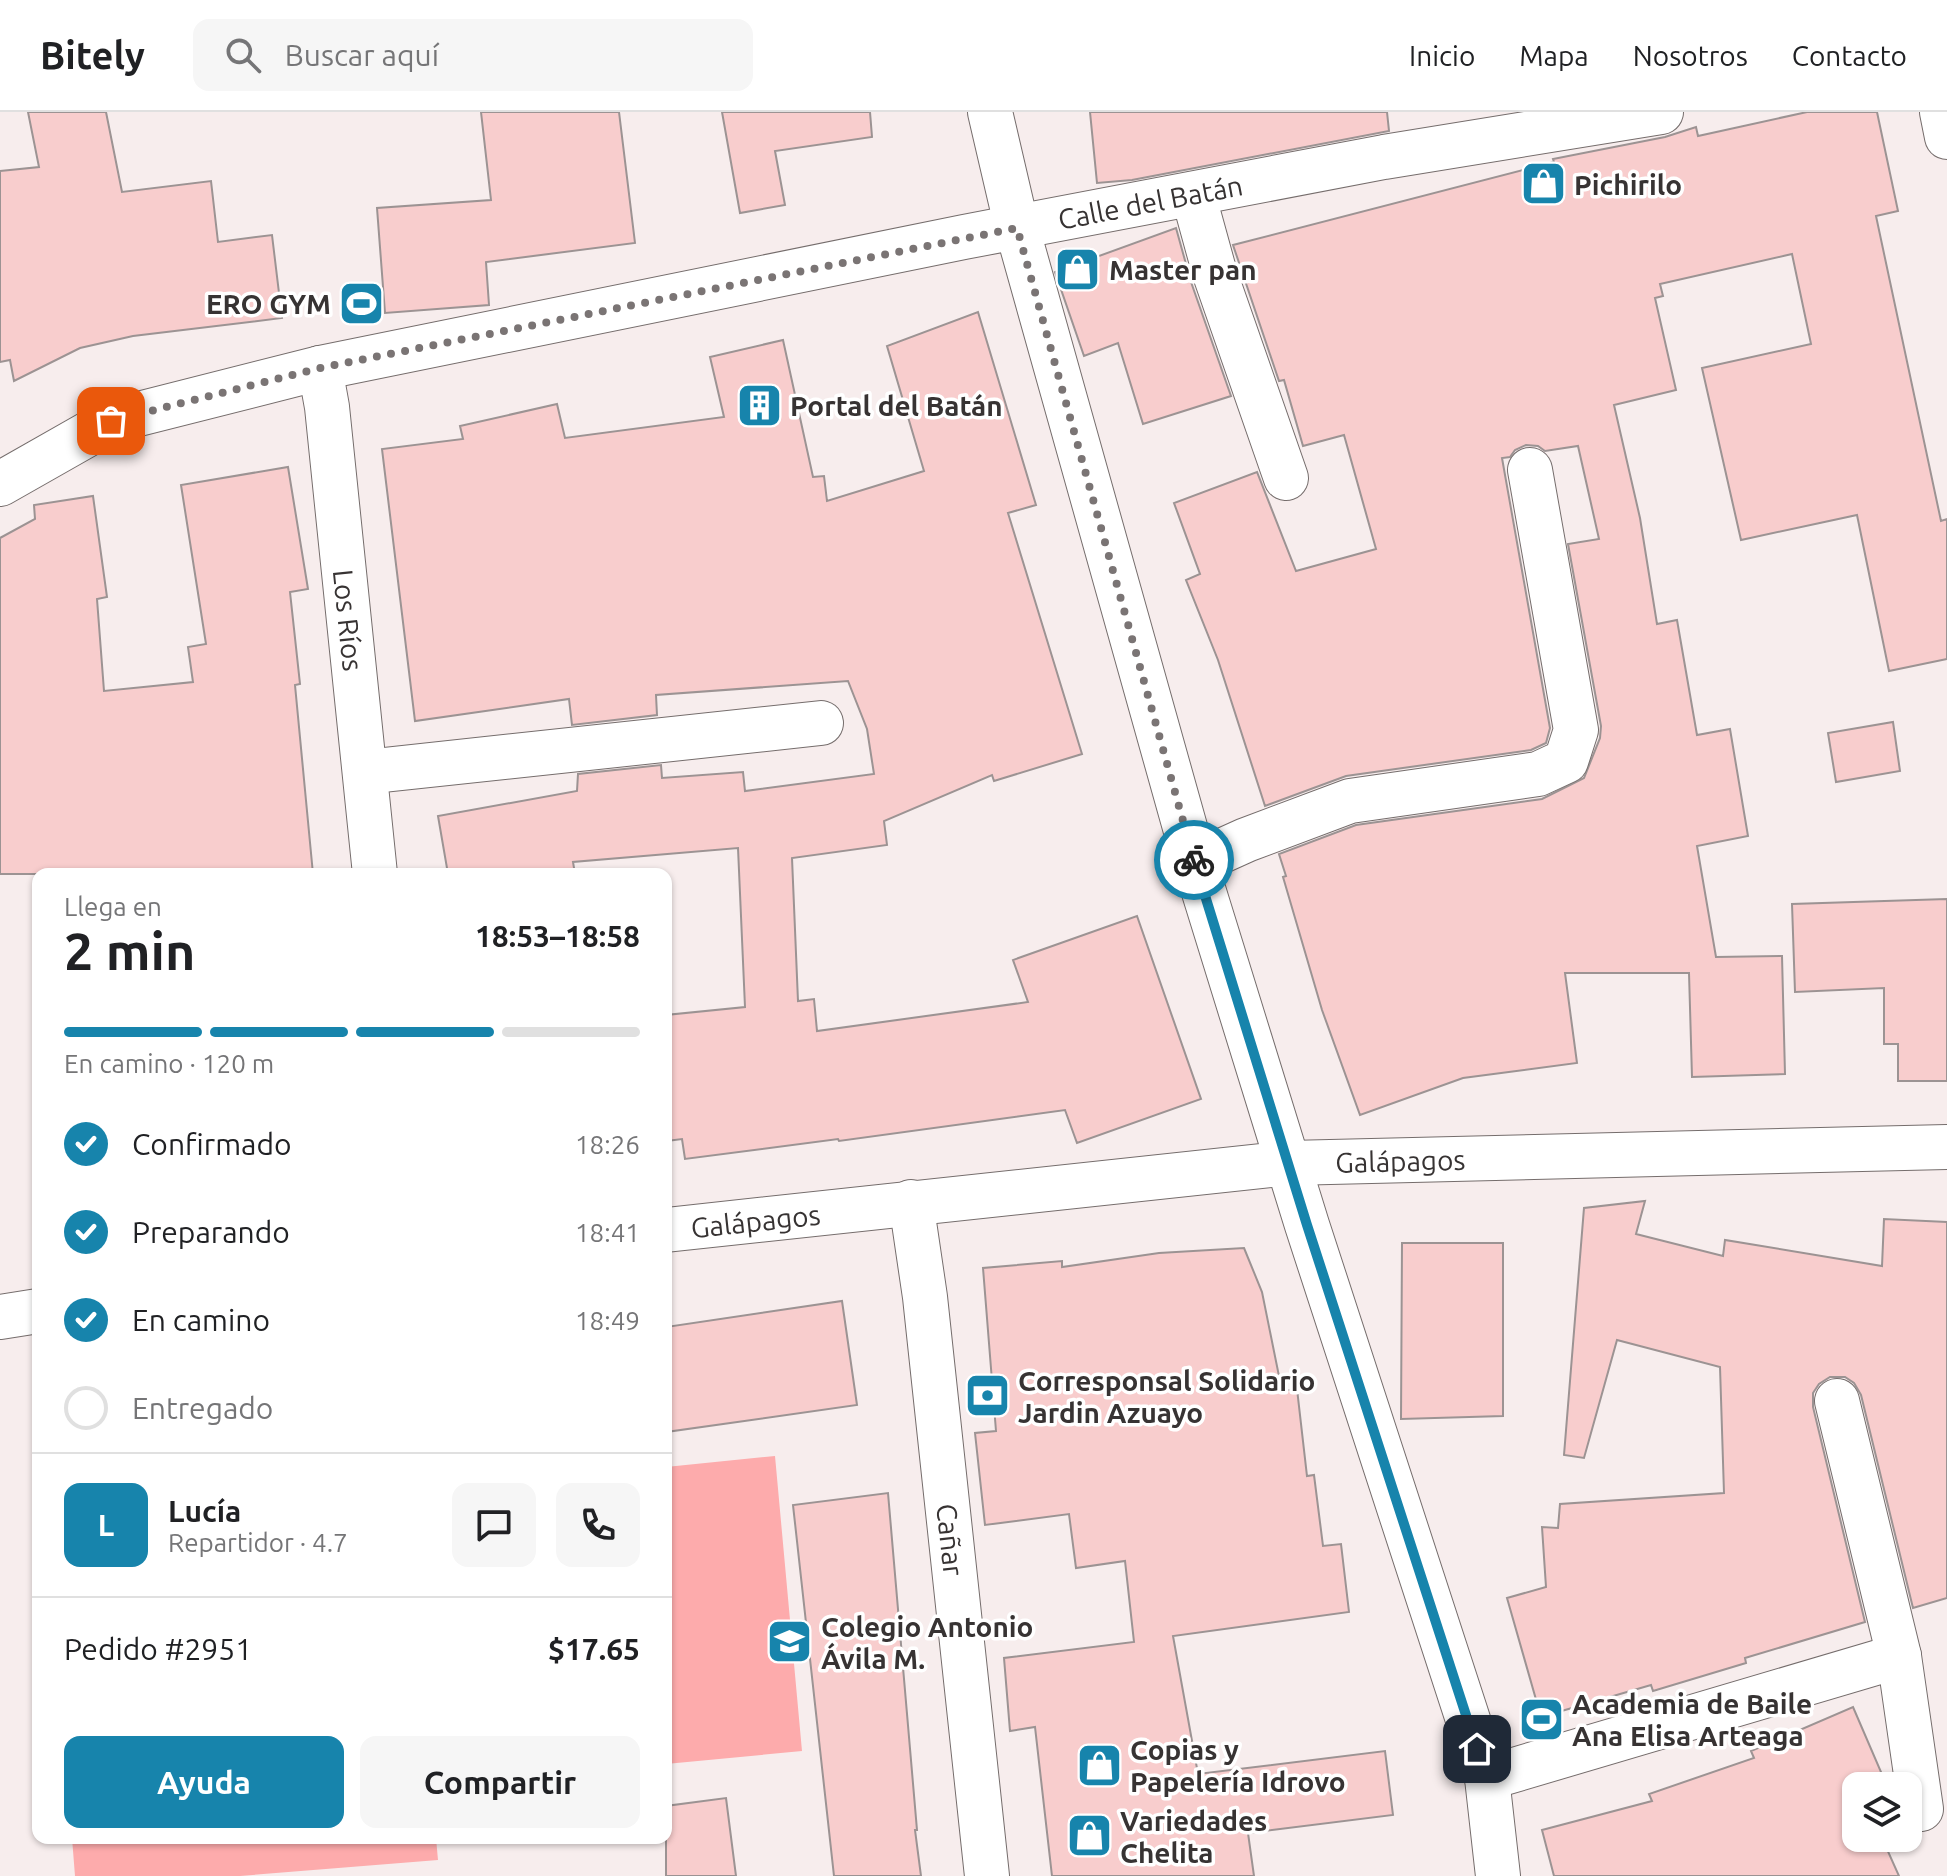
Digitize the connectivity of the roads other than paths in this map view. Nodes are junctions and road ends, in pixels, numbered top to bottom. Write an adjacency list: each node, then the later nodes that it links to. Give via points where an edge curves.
1 (990, 112): 6 (street)
2 (1661, 112): 5 (street, Calle del Batán)
3 (1942, 112): 4 (street)
4 (1947, 137)
5 (1193, 194): 6 (street, Calle del Batán); 9 (street)
6 (1017, 228): 7 (street, Calle del Batán); 13 (street)
7 (320, 368): 10 (street, Calle del Batán, via 111,421); 12 (street, Los Ríos)
8 (1530, 470): 13 (street, via 1576,730 1566,761 1538,774 1350,801)
9 (1286, 478)
10 (0, 484)
11 (821, 723): 12 (street)
12 (365, 772): 14 (street, Los Ríos)
13 (1195, 863): 16 (street)
14 (374, 868)
15 (1947, 1147): 16 (street, Galápagos)
16 (1289, 1163): 17 (street, Galápagos); 24 (street)
17 (911, 1202): 18 (street, Galápagos); 25 (street, Cañar)
18 (672, 1229)
19 (32, 1312): 20 (street)
20 (0, 1317)
21 (1837, 1401): 22 (street)
22 (1899, 1656): 23 (street); 24 (street)
23 (1916, 1772)
24 (1487, 1778): 26 (street)
25 (987, 1876)
26 (1498, 1876)

